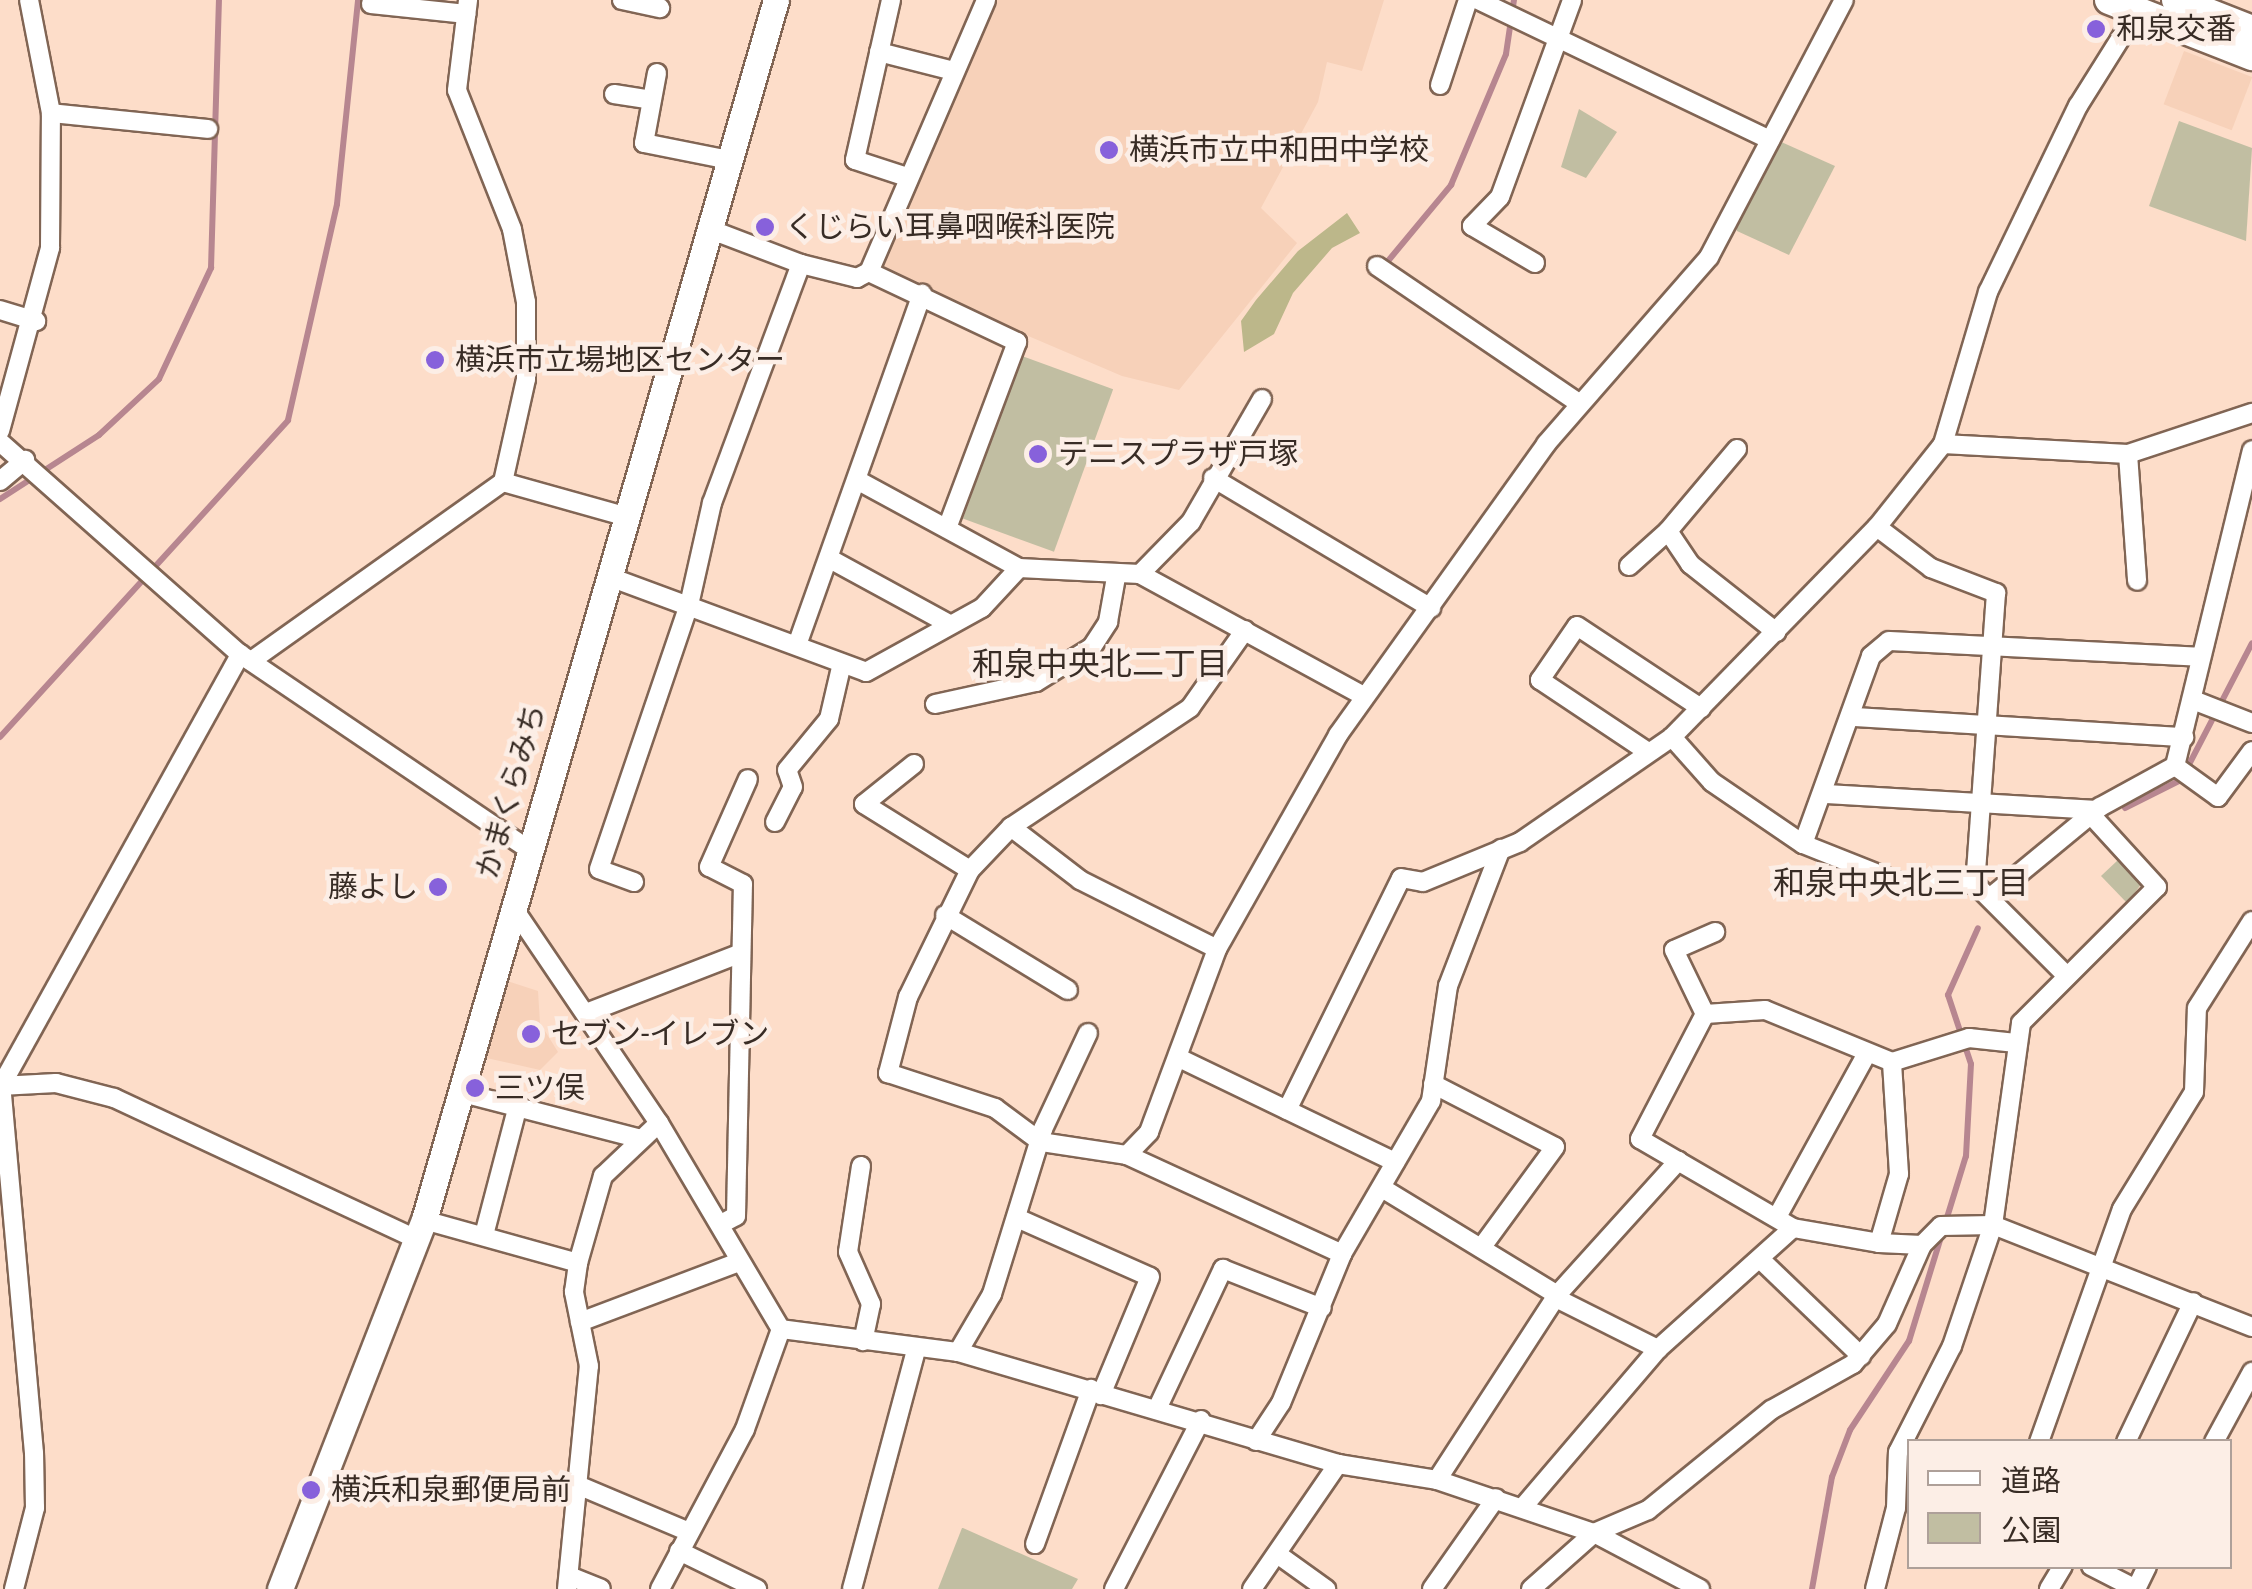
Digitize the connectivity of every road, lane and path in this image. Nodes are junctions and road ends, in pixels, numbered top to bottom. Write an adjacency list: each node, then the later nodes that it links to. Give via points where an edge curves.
1 (29, 0): 25 (street)
2 (622, 0): 14 (street)
3 (776, 0): 28 (main road, かまくらみち)
4 (891, 0): 18 (street)
5 (986, 0): 20 (street)
6 (1468, 0): 22 (street)
7 (1478, 0): 17 (street)
8 (1572, 0): 17 (street)
9 (1844, 0): 27 (street)
10 (2109, 0): 15 (main road)
11 (2176, 0): 16 (main road)
12 (371, 4): 13 (street)
13 (467, 7): 51 (street, via 457,90 512,229 526,302 526,379)
14 (660, 8)
15 (2138, 12): 19 (main road); 43 (street, via 2078,106 1988,292)
16 (2252, 30)
17 (1559, 32): 27 (street); 31 (street, via 1500,197 1472,226)
18 (879, 52): 20 (street); 29 (street, via 855,160)
19 (2252, 56)
20 (950, 70): 29 (street)
21 (657, 74): 24 (street)
22 (1440, 85)
23 (614, 94): 24 (street)
24 (652, 100): 28 (street, via 644,142)
25 (51, 113): 26 (street); 37 (street, via 50,248)
26 (208, 130)
27 (1770, 140): 39 (street, via 1709,257)
28 (729, 160): 30 (main road, かまくらみち)
29 (907, 177): 34 (street)
30 (709, 229): 32 (street); 52 (main road, かまくらみち)
31 (1536, 263)
32 (800, 264): 34 (street, via 857,278); 63 (street, via 712,503)
33 (1377, 266): 39 (street)
34 (869, 272): 35 (street)
35 (922, 294): 48 (street); 53 (street, via 1016,342)
36 (0, 310): 37 (street)
37 (36, 321): 41 (street)
38 (1262, 399): 49 (street)
39 (1580, 404): 64 (street)
40 (2252, 413): 46 (street)
41 (0, 431)
42 (0, 442): 47 (street)
43 (1943, 444): 46 (street); 54 (street)
44 (1737, 449): 55 (street)
45 (2252, 450): 70 (street)
46 (2128, 454): 62 (street)
47 (26, 461): 50 (street); 71 (street)
48 (857, 480): 53 (street); 56 (street)
49 (1218, 480): 61 (street); 64 (street)
50 (0, 482)
51 (503, 482): 52 (street); 71 (street)
52 (624, 516): 59 (main road, かまくらみち)
53 (948, 526): 58 (street)
54 (1877, 526): 67 (street); 69 (street, via 1931,568 1996,594)
55 (1668, 531): 57 (street); 67 (street, via 1690,564)
56 (830, 559): 65 (street); 68 (street)
57 (1629, 566)
58 (1019, 568): 60 (street); 65 (street, via 982,608)
59 (607, 576): 63 (street); 93 (main road, かまくらみち)
60 (1116, 577): 61 (street); 75 (street, via 1108,622 1092,647 1036,682)
61 (1149, 579): 66 (street)
62 (2137, 581)
63 (689, 606): 68 (street); 96 (street, via 598,869)
64 (1431, 608): 73 (street)
65 (949, 624): 72 (street, via 866,672)
66 (1245, 630): 73 (street); 91 (street, via 1190,708)
67 (1776, 632): 76 (street)
68 (797, 645): 72 (street)
69 (1992, 648): 70 (street); 78 (street, via 1889,641 1871,656); 79 (street)
70 (2200, 657): 74 (street)
71 (246, 658): 93 (street); 115 (street)
72 (842, 664): 90 (street, via 829,719 787,770 793,786)
73 (1364, 696): 103 (street)
74 (2200, 703): 77 (street); 81 (street)
75 (935, 704)
76 (1700, 708): 80 (street); 83 (street, via 1577,626 1540,680)
77 (2244, 715)
78 (1855, 717): 79 (street); 87 (street)
79 (1986, 724): 81 (street); 88 (street)
80 (1672, 736): 83 (street); 92 (street, via 1712,782)
81 (2184, 736): 85 (street)
82 (2252, 751): 85 (street, via 2218,797)
83 (1648, 752): 94 (street)
84 (914, 764): 95 (street, via 864,804)
85 (2183, 772): 89 (street)
86 (748, 779): 104 (street, via 709,867 743,884)
87 (1827, 794): 88 (street); 92 (street)
88 (1981, 803): 89 (street); 97 (street)
89 (2096, 816): 98 (street); 105 (street, via 2158,887)
90 (776, 822)
91 (1011, 827): 95 (street); 103 (street, via 1080,880)
92 (1803, 844): 97 (street, via 1901,882)
93 (528, 849): 99 (main road, かまくらみち)
94 (1500, 849): 114 (street, via 1448,986); 118 (street, via 1423,882 1401,878)
95 (970, 870): 100 (street)
96 (634, 882)
97 (1976, 884): 98 (street)
98 (1999, 903): 105 (street)
99 (512, 906): 107 (street); 116 (main road, かまくらみち)
100 (945, 915): 106 (street); 121 (street, via 908,998 888,1073 995,1108)
101 (2252, 921): 140 (street, via 2198,1008 2194,1092 2122,1209)
102 (1715, 932): 108 (street, via 1674,950)
103 (1217, 950): 112 (street)
104 (740, 953): 107 (street); 129 (street, via 736,1216)
105 (2067, 976): 110 (street, via 2020,1024)
106 (1068, 990)
107 (588, 1012): 119 (street)
108 (1706, 1014): 111 (street, via 1765,1010); 123 (street, via 1640,1138)
109 (1088, 1033): 121 (street)
110 (2016, 1043): 113 (street, via 1962,1040); 130 (street)
111 (1867, 1053): 113 (street); 128 (street)
112 (1179, 1058): 118 (street); 122 (street, via 1149,1132)
113 (1892, 1062): 133 (street, via 1899,1174)
114 (1434, 1084): 124 (street); 135 (street, via 1555,1148)
115 (0, 1086): 131 (street, via 56,1084 114,1098); 173 (street, via 35,1471)
116 (459, 1092): 117 (street); 131 (main road, かまくらみち)
117 (517, 1108): 120 (street); 132 (street)
118 (1286, 1110): 124 (street)
119 (659, 1122): 120 (street); 129 (street)
120 (637, 1138): 139 (street, via 603,1176)
121 (1041, 1142): 122 (street); 127 (street)
122 (1126, 1155): 136 (street)
123 (1678, 1160): 128 (street); 141 (street)
124 (1395, 1162): 126 (street)
125 (861, 1166): 147 (street, via 848,1252 872,1304)
126 (1382, 1188): 135 (street); 136 (street)
127 (1017, 1218): 150 (street, via 992,1294); 153 (street, via 1150,1277)
128 (1785, 1222): 133 (street); 137 (street)
129 (721, 1224): 138 (street)
130 (1994, 1225): 134 (street, via 1940,1226); 140 (street); 184 (street, via 1952,1346 1898,1452 1896,1508)
131 (420, 1230): 132 (street); 174 (main road, かまくらみち)
132 (484, 1235): 139 (street)
133 (1879, 1242): 134 (street)
134 (1922, 1245): 151 (street, via 1887,1324)
135 (1481, 1248): 141 (street)
136 (1342, 1254): 143 (street)
137 (1760, 1259): 148 (street); 151 (street)
138 (740, 1262): 144 (street); 146 (street)
139 (578, 1263): 144 (street)
140 (2107, 1265): 142 (street); 156 (street)
141 (1558, 1297): 148 (street); 161 (street)
142 (2193, 1302): 145 (street); 157 (street)
143 (1322, 1308): 154 (street, via 1224,1269); 159 (street)
144 (580, 1322): 162 (street, via 589,1366)
145 (2252, 1327)
146 (780, 1329): 147 (street); 165 (street, via 745,1428)
147 (863, 1341): 149 (street)
148 (1658, 1349): 164 (street)
149 (916, 1350): 150 (street); 178 (street)
150 (958, 1352): 153 (street)
151 (1861, 1356): 166 (street, via 1771,1410 1648,1510)
152 (2252, 1372): 158 (street)
153 (1096, 1392): 154 (street); 167 (street)
154 (1157, 1410): 155 (street)
155 (1200, 1420): 159 (street); 179 (street)
156 (2040, 1439)
157 (2127, 1439)
158 (2216, 1439)
159 (1256, 1441): 160 (street)
160 (1338, 1464): 161 (street); 169 (street)
161 (1437, 1480): 163 (street)
162 (580, 1486): 165 (street); 171 (street)
163 (1496, 1498): 164 (street); 172 (street)
164 (1523, 1508): 166 (street)
165 (687, 1532): 168 (street)
166 (1594, 1533): 182 (street); 183 (street)
167 (1036, 1544)
168 (679, 1551): 176 (street); 177 (street)
169 (1280, 1556): 180 (street); 181 (street)
170 (2096, 1569): 185 (street)
171 (570, 1583): 175 (street)
172 (1440, 1587)
173 (14, 1589)
174 (280, 1589)
175 (601, 1589)
176 (660, 1589)
177 (757, 1589)
178 (852, 1589)
179 (1114, 1589)
180 (1252, 1589)
181 (1326, 1589)
182 (1531, 1589)
183 (1700, 1589)
184 (1875, 1589)
185 (2136, 1589)

